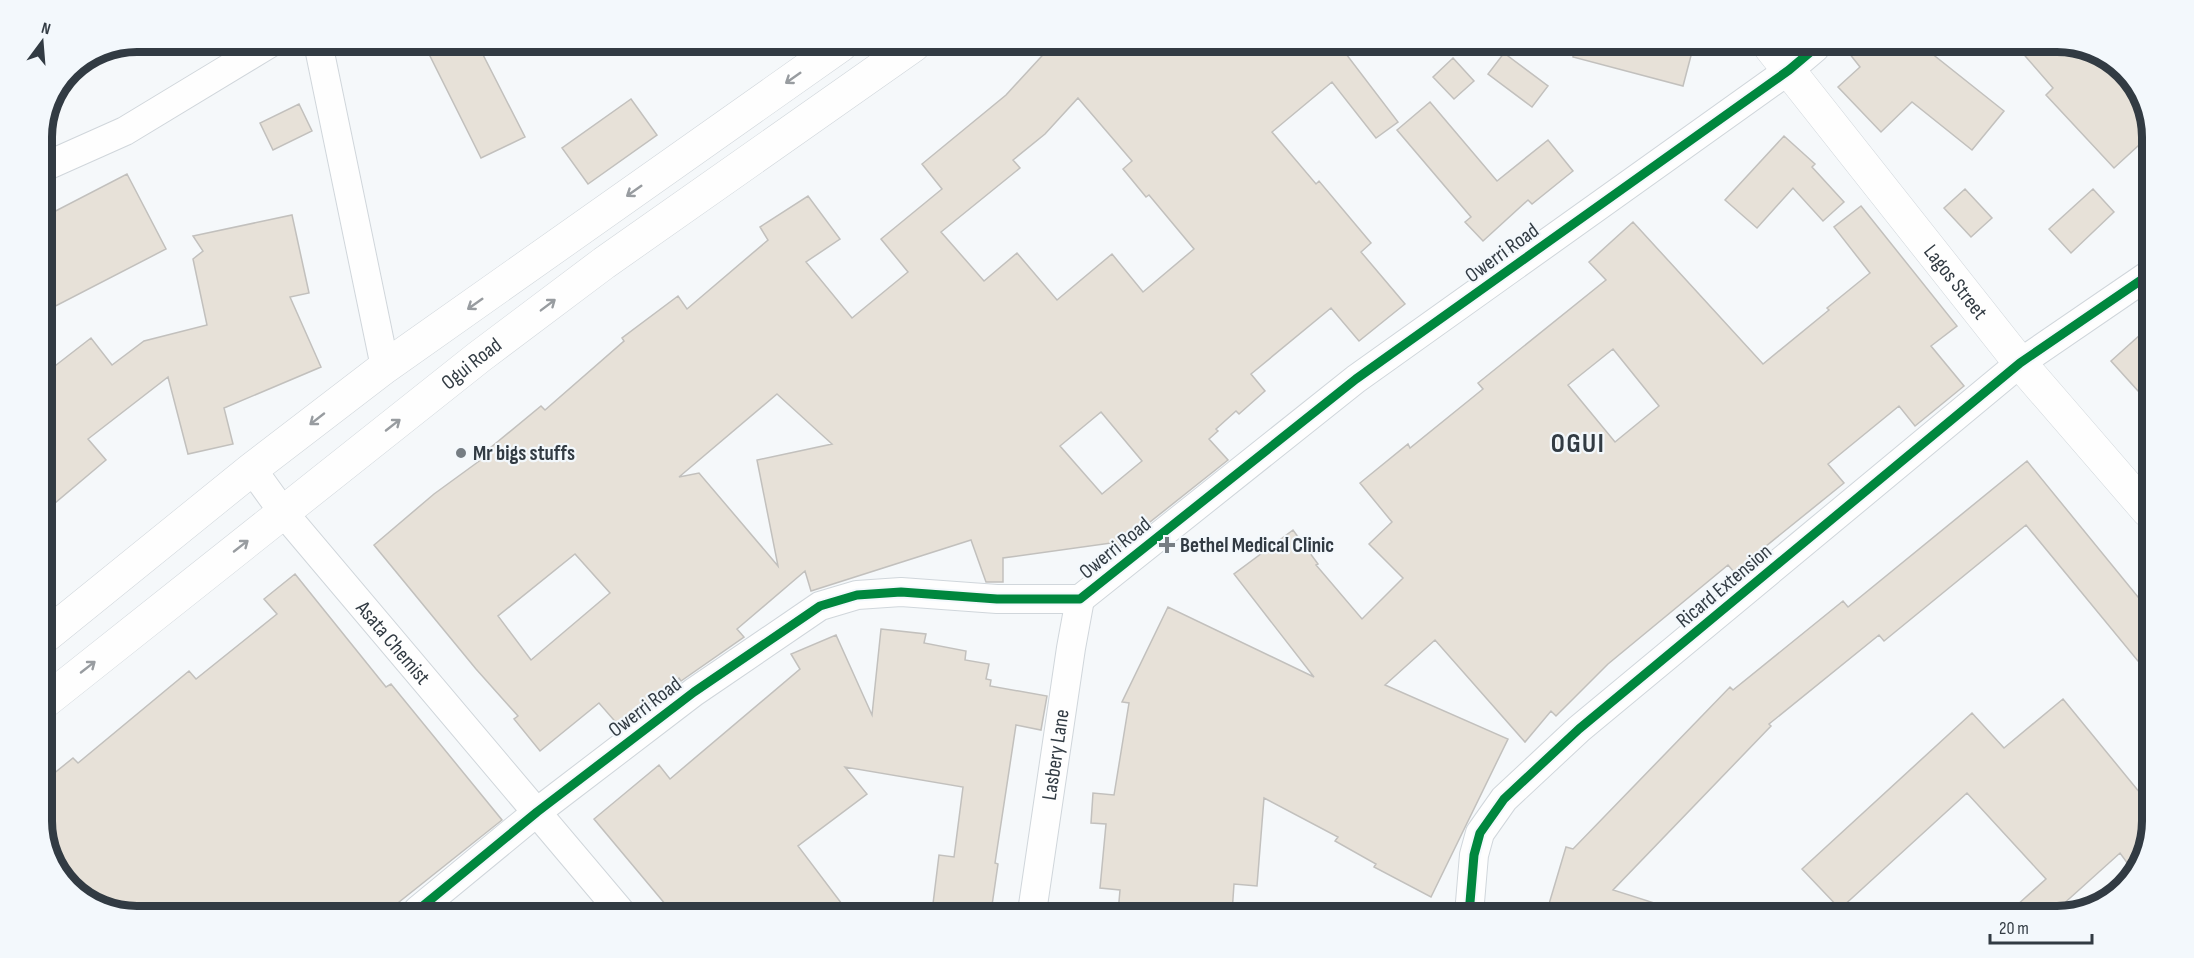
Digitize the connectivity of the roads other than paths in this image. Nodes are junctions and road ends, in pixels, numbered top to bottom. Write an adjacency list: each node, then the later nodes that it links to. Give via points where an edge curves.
1 (254, 53): 7 (street, via 125,131)
2 (320, 53): 10 (street)
3 (830, 53): 10 (main road, one-way to 10)
4 (903, 53): 13 (main road, Ogui Road, one-way to 4, via 595,270)
5 (1799, 53): 6 (street, Owerri Road)
6 (1780, 59): 9 (main road, Lagos Street); 14 (street, Owerri Road, via 1356,379)
7 (53, 163)
8 (2141, 280): 9 (street, Ricard Extension)
9 (2020, 363): 12 (main road, Lagos Street); 21 (street, Ricard Extension, via 1579,729 1504,799 1480,833)
10 (385, 367): 11 (main road, one-way to 11)
11 (252, 469): 13 (street, Asata Chemist); 15 (main road)
12 (2142, 504)
13 (283, 512): 16 (main road, Ogui Road, one-way to 13); 17 (street, Asata Chemist)
14 (1080, 599): 17 (street, Owerri Road, via 901,592 857,595 820,606 694,692); 20 (street, Lasbery Lane)
15 (53, 630)
16 (53, 695)
17 (537, 812): 18 (street, Owerri Road); 19 (street, Asata Chemist)
18 (422, 906)
19 (616, 906)
20 (1033, 906)
21 (1470, 906)

